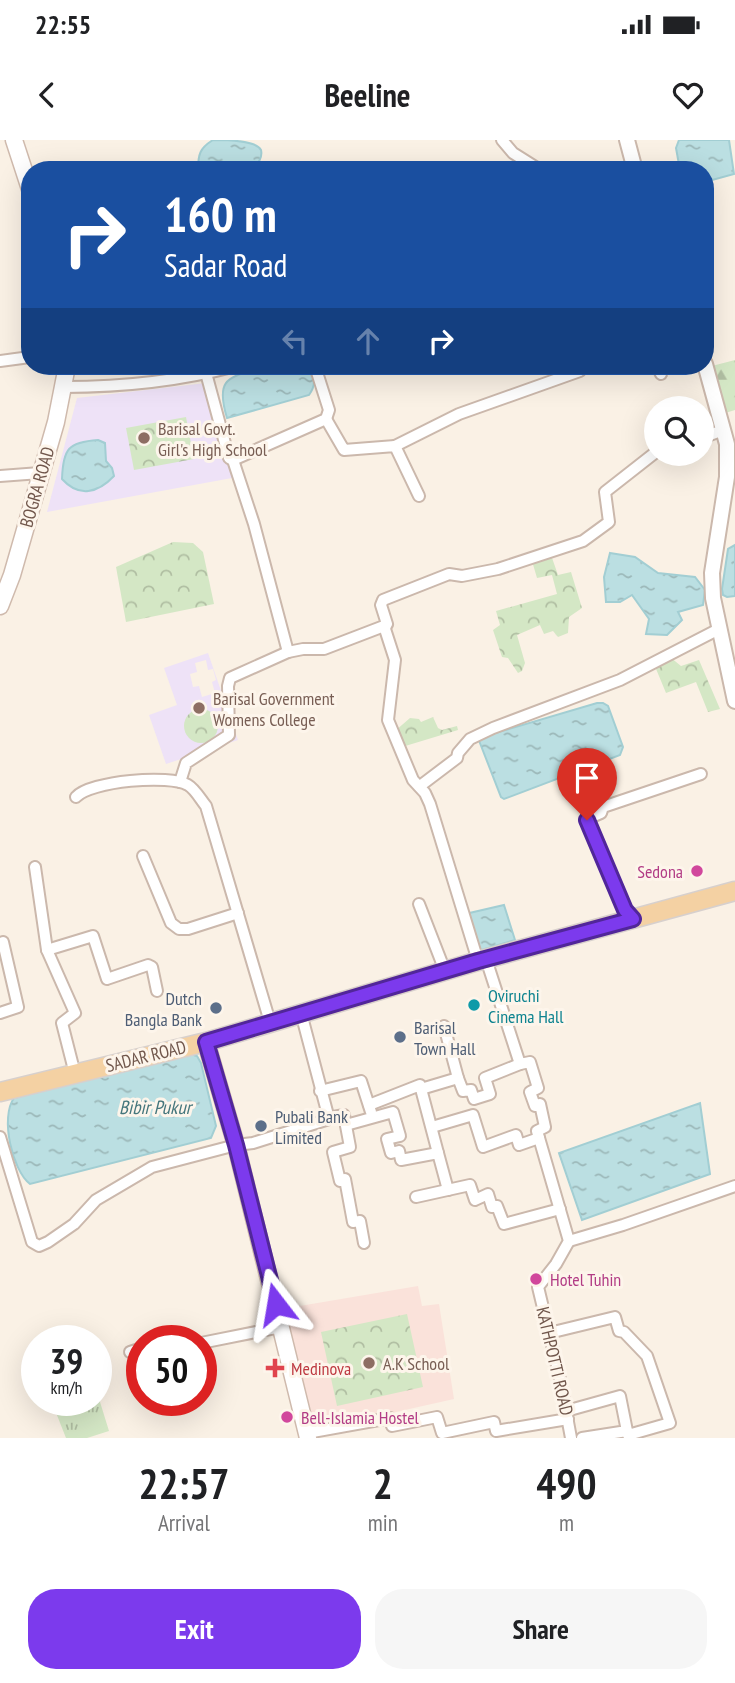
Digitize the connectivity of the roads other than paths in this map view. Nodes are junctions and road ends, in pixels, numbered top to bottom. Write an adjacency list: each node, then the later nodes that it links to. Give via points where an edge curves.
1 (6, 140): 5 (main road)
2 (14, 140): 6 (main road)
3 (502, 140): 7 (street)
4 (627, 140): 8 (street)
5 (0, 142)
6 (21, 161)
7 (526, 161)
8 (633, 161)
9 (21, 358): 10 (street)
10 (0, 361)
11 (66, 375): 17 (main road, BOGRA ROAD)
12 (195, 375): 17 (street)
13 (207, 375): 21 (street)
14 (318, 375): 18 (street, via 329,410)
15 (569, 375): 20 (street, via 459,414)
16 (709, 375): 19 (street)
17 (64, 387): 23 (main road, BOGRA ROAD)
18 (326, 419): 20 (street, via 344,450); 21 (street)
19 (729, 439): 28 (street, via 712,573)
20 (395, 446): 25 (street)
21 (233, 460): 29 (street)
22 (644, 461): 27 (street, via 605,492 609,522 583,541 498,569 449,574 387,599 381,605)
23 (40, 473): 24 (street); 26 (main road, BOGRA ROAD)
24 (0, 476)
25 (419, 496)
26 (0, 606)
27 (386, 625): 29 (street, via 324,649); 33 (street, via 395,660 387,720 413,780)
28 (719, 629): 30 (street); 33 (street, via 620,680 470,739 457,758)
29 (288, 652): 32 (street, via 230,678 229,735 186,763)
30 (735, 701)
31 (701, 774): 40 (street, via 603,807 587,820)
32 (180, 782): 34 (street, via 114,781); 39 (street, via 189,785 206,806)
33 (420, 786): 43 (street)
34 (76, 797)
35 (143, 856): 39 (street, via 171,923 179,929)
36 (35, 867): 42 (street)
37 (735, 891): 40 (main road, SADAR ROAD)
38 (419, 904): 44 (street)
39 (238, 913): 48 (street)
40 (633, 919): 43 (main road, SADAR ROAD)
41 (3, 942): 46 (street, via 18,1007)
42 (47, 950): 45 (street, via 93,936 107,979 148,965); 52 (street, via 75,1013 62,1023)
43 (482, 960): 44 (main road, SADAR ROAD); 51 (street)
44 (445, 971): 47 (main road, SADAR ROAD)
45 (157, 991)
46 (0, 1013)
47 (301, 1013): 48 (main road, SADAR ROAD); 55 (street)
48 (270, 1022): 50 (main road, SADAR ROAD)
49 (444, 1026): 53 (street)
50 (206, 1042): 52 (main road, SADAR ROAD); 64 (main road)
51 (520, 1064): 53 (street, via 485,1078 490,1094 474,1099 471,1090 463,1091); 63 (street, via 530,1062 538,1088 530,1092 535,1105 540,1104 545,1127 537,1131)
52 (75, 1074): 56 (main road, SADAR ROAD)
53 (458, 1078): 54 (street)
54 (421, 1089): 57 (street, via 420,1085); 61 (street)
55 (320, 1091): 57 (street, via 361,1082); 58 (street)
56 (0, 1092)
57 (369, 1105): 59 (street)
58 (328, 1118): 60 (street, via 344,1115); 64 (street)
59 (374, 1118): 60 (street); 65 (street, via 393,1112 400,1136 387,1139 391,1153 399,1151 401,1160)
60 (346, 1125): 71 (street, via 351,1147 333,1152 340,1181 345,1179 353,1222 360,1221)
61 (432, 1127): 63 (street, via 473,1115 483,1147 516,1135 519,1145); 65 (street)
62 (0, 1137): 64 (street, via 32,1242 39,1246 74,1224 96,1200 152,1167)
63 (539, 1138): 69 (street)
64 (236, 1145): 72 (main road)
65 (438, 1153): 67 (street)
66 (735, 1186): 70 (street)
67 (448, 1190): 68 (street); 69 (street, via 470,1185 475,1200 488,1194 503,1224)
68 (416, 1197)
69 (559, 1209): 70 (street)
70 (569, 1241): 73 (street, KATHPOTTI ROAD, via 538,1287)
71 (364, 1243)
72 (281, 1327): 74 (street); 78 (main road)
73 (549, 1333): 75 (street, KATHPOTTI ROAD); 76 (street, via 615,1317 619,1331 647,1356 670,1423 628,1435)
74 (217, 1340)
75 (567, 1415): 76 (street, via 620,1396); 77 (street, via 496,1431 494,1423 442,1433 438,1417); 79 (street, KATHPOTTI ROAD)
76 (627, 1431): 80 (street)
77 (393, 1432): 78 (street, via 390,1418)
78 (308, 1435)
79 (571, 1438)
80 (582, 1438)

